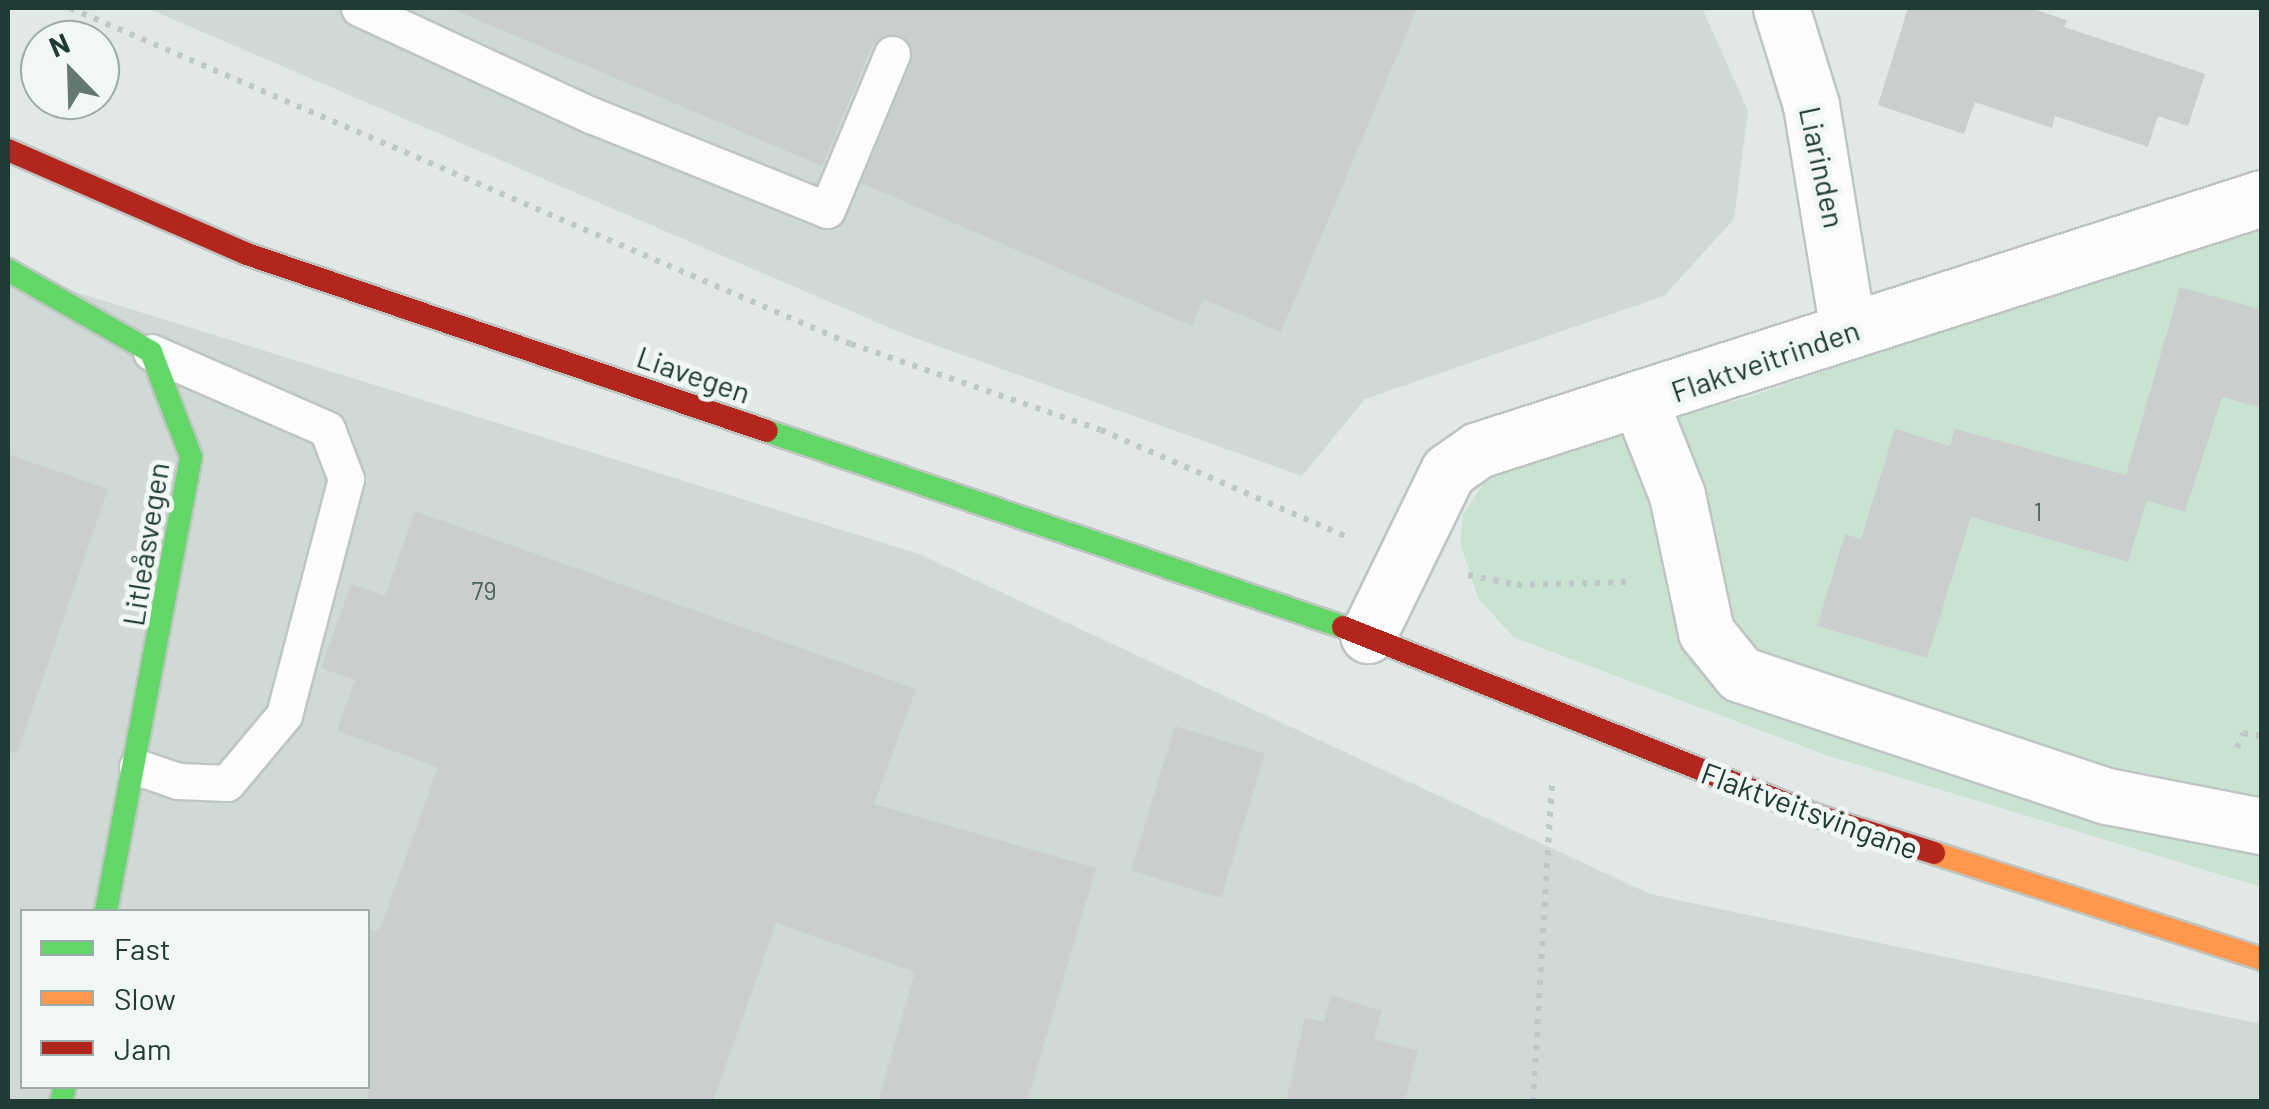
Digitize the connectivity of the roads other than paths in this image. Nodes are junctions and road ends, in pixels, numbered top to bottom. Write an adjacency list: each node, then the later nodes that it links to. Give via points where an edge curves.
1 (359, 8): 3 (lane, via 827,210)
2 (1780, 8): 7 (street, Liarinden, via 1811,105)
3 (892, 54)
4 (8, 150): 10 (main road, Liavegen, via 246,254)
5 (2262, 198): 7 (street, Flaktveitrinden)
6 (8, 270): 8 (main road)
7 (1848, 330): 9 (street, Flaktveitrinden)
8 (151, 352): 11 (main road, Litleåsvegen, via 192,457); 11 (lane, via 328,428 346,479 284,715 227,783 178,780)
9 (1641, 404): 10 (street, Flaktveitrinden, via 1528,431 1448,470); 12 (street, via 1676,495 1706,632 1740,674 2107,796)
10 (1368, 636): 14 (main road, Flaktveitsvingane, via 1816,815)
11 (137, 767): 13 (main road, Litleåsvegen)
12 (2262, 826)
13 (107, 909)
14 (2262, 960)

